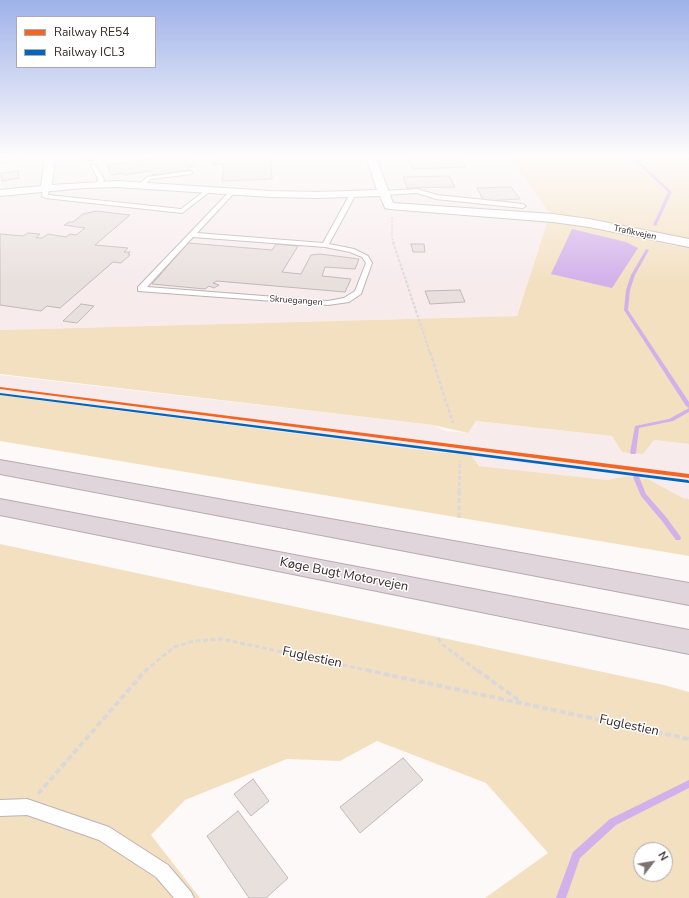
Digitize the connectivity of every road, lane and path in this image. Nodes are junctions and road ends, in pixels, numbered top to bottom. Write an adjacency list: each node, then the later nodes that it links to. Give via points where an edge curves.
1 (72, 199): 2 (lane, via 182,211)
2 (198, 199)
3 (226, 199): 9 (lane, Skruegangen)
4 (350, 199): 11 (lane)
5 (387, 199): 8 (street)
6 (454, 199): 7 (lane)
7 (523, 206)
8 (391, 210): 10 (street, Trafikvejen, via 553,218); 12 (path, via 392,238)
9 (192, 235): 11 (lane, Skruegangen); 11 (lane, Skruegangen, via 141,289 328,303 346,300 358,292 369,263 365,256 352,250)
10 (689, 243)
11 (325, 245)
12 (453, 424)
13 (460, 461): 16 (path)
14 (0, 467): 17 (highway)
15 (0, 507): 19 (highway, Køge Bugt Motorvejen)
16 (459, 518)
17 (689, 594)
18 (438, 638): 20 (path, via 443,645)
19 (689, 642)
20 (522, 703): 21 (path, Fuglestien); 22 (path, Fuglestien, via 222,639 195,641 174,647 147,669)
21 (689, 739)
22 (27, 806): 23 (lane); 24 (lane, via 104,833 162,871)
23 (0, 808)
24 (185, 898)

